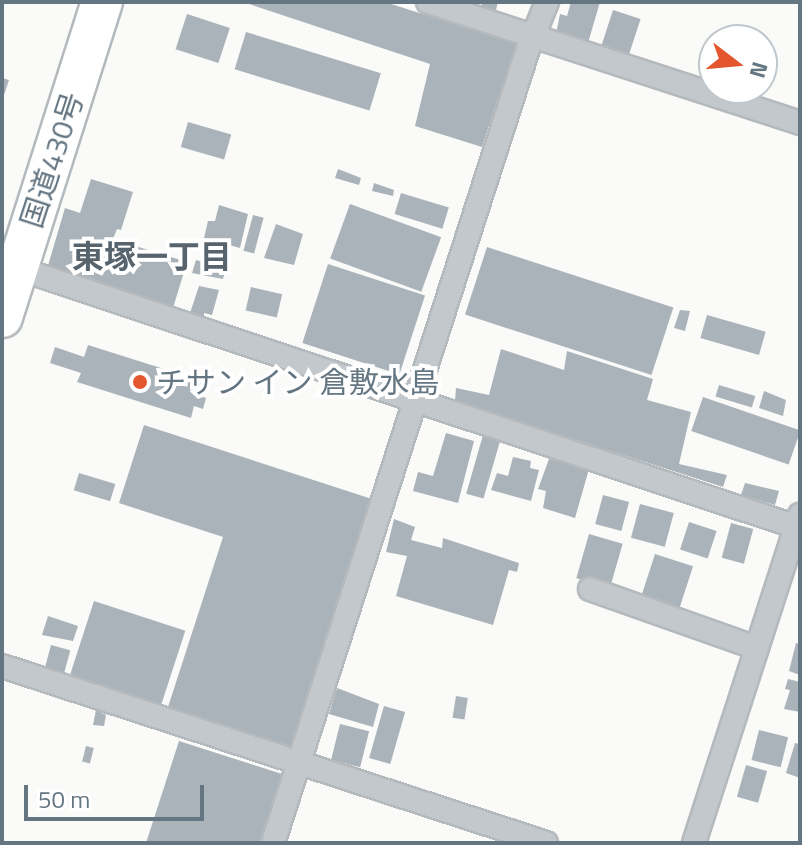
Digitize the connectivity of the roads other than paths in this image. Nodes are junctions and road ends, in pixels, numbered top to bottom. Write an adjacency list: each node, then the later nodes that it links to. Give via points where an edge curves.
1 (73, 2): 7 (highway, 国道430号)
2 (102, 2): 8 (highway, 国道430号)
3 (428, 2): 5 (street)
4 (547, 2): 5 (street)
5 (535, 37): 6 (street); 10 (street)
6 (800, 123)
7 (2, 229)
8 (10, 265): 9 (highway, 国道430号); 10 (street)
9 (2, 317)
10 (415, 399): 11 (street); 15 (street)
11 (799, 523): 13 (street)
12 (590, 589): 13 (street)
13 (757, 648): 18 (street)
14 (2, 666): 15 (street)
15 (299, 763): 16 (street); 17 (street)
16 (273, 843)
17 (546, 843)
18 (694, 843)

